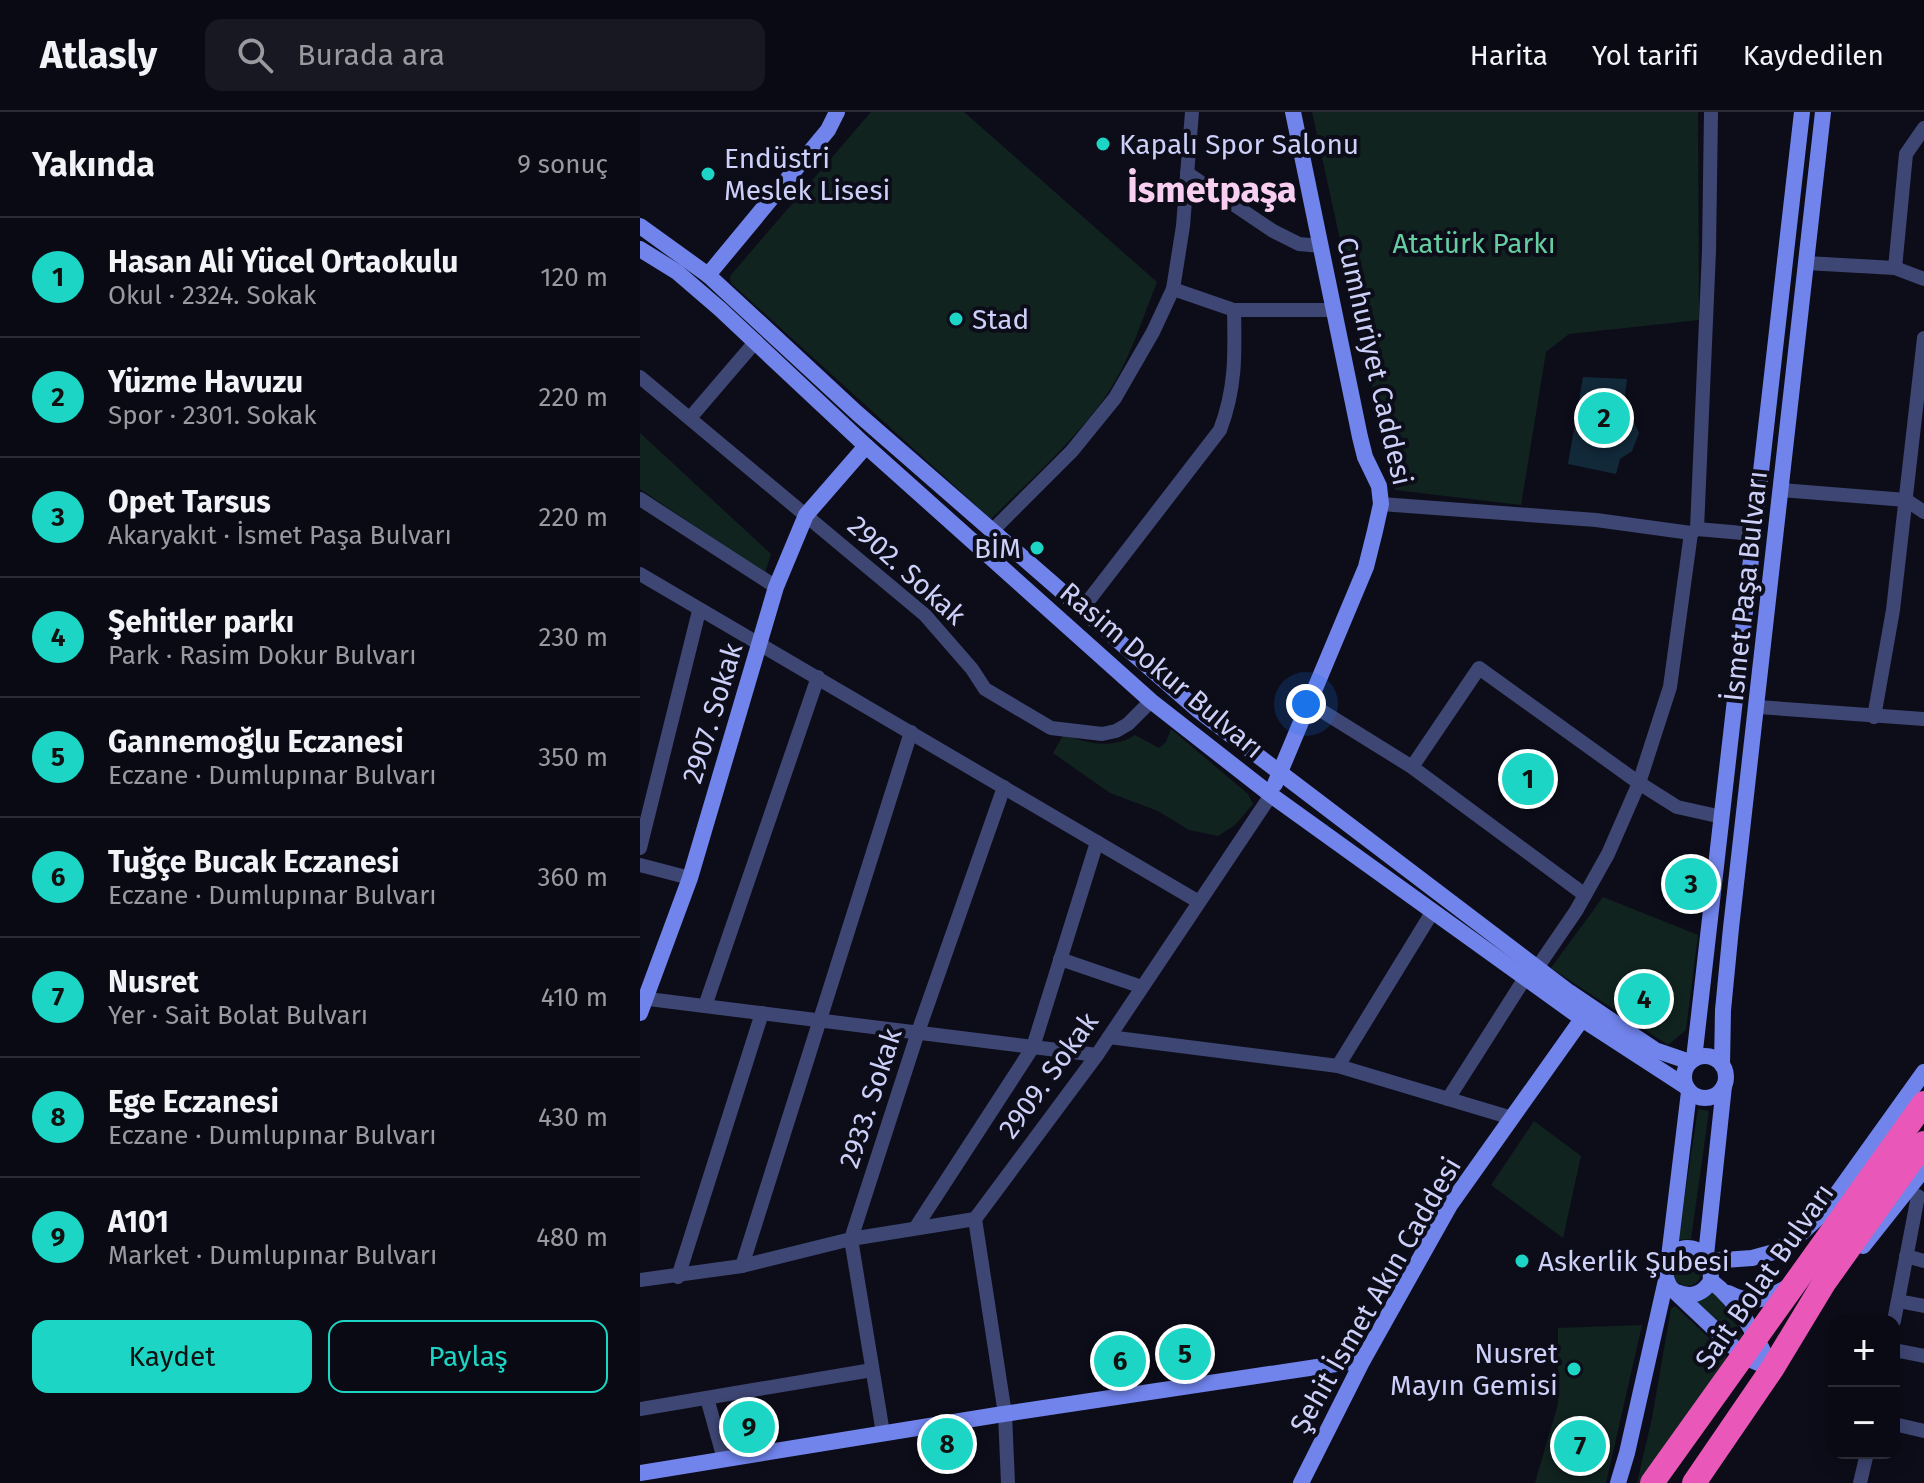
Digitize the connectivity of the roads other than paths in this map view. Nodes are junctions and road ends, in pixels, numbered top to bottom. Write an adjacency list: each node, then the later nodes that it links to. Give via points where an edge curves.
1 (837, 112): 14 (main road, via 828,130)
2 (1192, 112): 8 (street)
3 (1293, 112): 10 (main road, Cumhuriyet Caddesi)
4 (1711, 112): 32 (street)
5 (1802, 112): 33 (main road, İsmet Paşa Bulvarı)
6 (1823, 112): 12 (main road, İsmet Paşa Bulvarı)
7 (1924, 128): 13 (street, via 1906,154)
8 (1187, 173): 10 (street, via 1273,231 1299,244); 16 (street)
9 (640, 226): 14 (main road)
10 (1321, 246): 18 (main road, Cumhuriyet Caddesi)
11 (640, 249): 20 (main road, Rasim Dokur Bulvarı, via 677,272)
12 (1806, 263): 13 (street); 25 (main road, İsmet Paşa Bulvarı)
13 (1895, 268): 15 (street)
14 (708, 275): 31 (main road)
15 (1924, 279)
16 (1173, 289): 17 (street); 31 (street, via 1115,398 1072,451)
17 (1234, 310): 18 (street); 36 (street, via 1231,402 1220,430)
18 (1334, 310): 28 (main road, Cumhuriyet Caddesi, via 1365,457)
19 (1924, 338): 21 (street)
20 (756, 341): 23 (street); 24 (main road, Rasim Dokur Bulvarı)
21 (1924, 345): 27 (street)
22 (640, 377): 23 (street, 2902. Sokak)
23 (690, 418): 30 (street, 2902. Sokak)
24 (866, 446): 30 (main road, 2907. Sokak); 40 (main road, Rasim Dokur Bulvarı)
25 (1781, 490): 27 (street); 42 (main road, İsmet Paşa Bulvarı)
26 (640, 499): 35 (street)
27 (1906, 500): 29 (street); 43 (street)
28 (1381, 504): 32 (street); 41 (main road, Cumhuriyet Caddesi, via 1366,567)
29 (1924, 512)
30 (806, 515): 35 (main road, 2907. Sokak); 40 (street, 2902. Sokak, via 925,615 985,689 1051,728 1116,731)
31 (993, 530): 36 (main road)
32 (1694, 531): 33 (street); 48 (street, via 1670,687)
33 (1754, 534): 51 (main road, İsmet Paşa Bulvarı)
34 (640, 574): 37 (street)
35 (776, 587): 38 (main road, 2907. Sokak)
36 (1082, 609): 47 (main road)
37 (699, 611): 38 (street); 53 (street)
38 (760, 643): 39 (street); 55 (main road, 2907. Sokak)
39 (818, 677): 45 (street); 63 (street)
40 (1151, 701): 50 (main road, Rasim Dokur Bulvarı)
41 (1309, 703): 46 (street); 47 (main road, Cumhuriyet Caddesi)
42 (1758, 707): 43 (street); 72 (main road, İsmet Paşa Bulvarı, via 1723,1010)
43 (1874, 717): 44 (street)
44 (1924, 719)
45 (911, 732): 49 (street); 66 (street)
46 (1412, 767): 48 (street, via 1479,668); 56 (street)
47 (1279, 774): 50 (main road, Cumhuriyet Caddesi); 60 (main road)
48 (1639, 783): 51 (street, via 1677,807); 56 (street)
49 (1004, 787): 52 (street); 67 (street, 2933. Sokak)
50 (1271, 795): 57 (street, 2909. Sokak); 58 (main road, Rasim Dokur Bulvarı)
51 (1722, 817): 71 (main road, İsmet Paşa Bulvarı)
52 (1097, 842): 57 (street); 59 (street)
53 (640, 848)
54 (640, 865): 55 (street)
55 (690, 878): 62 (main road, 2907. Sokak)
56 (1585, 895): 60 (street)
57 (1199, 902): 61 (street, 2909. Sokak)
58 (1433, 911): 60 (main road, Rasim Dokur Bulvarı); 73 (street)
59 (1060, 959): 61 (street); 69 (street)
60 (1531, 973): 65 (main road, Rasim Dokur Bulvarı); 71 (main road, via 1655,1050); 77 (street)
61 (1142, 987): 68 (street, 2909. Sokak)
62 (641, 1003): 63 (street)
63 (705, 1006): 64 (street)
64 (762, 1013): 66 (street); 91 (street)
65 (1582, 1019): 76 (main road, Rasim Dokur Bulvarı); 79 (main road, Şehit İsmet Akın Caddesi)
66 (819, 1020): 67 (street); 90 (street)
67 (918, 1032): 69 (street); 85 (street, 2933. Sokak)
68 (1109, 1037): 70 (street, 2909. Sokak); 73 (street)
69 (1033, 1047): 70 (street); 84 (street)
70 (1097, 1055): 83 (street, 2909. Sokak)
71 (1692, 1061): 72 (main road, via 1712,1057); 76 (main road, via 1684,1072)
72 (1722, 1065): 75 (main road)
73 (1338, 1066): 77 (street)
74 (1924, 1072): 88 (main road, via 1823,1213 1797,1237 1752,1258)
75 (1724, 1086): 76 (main road, via 1708,1098); 88 (main road)
76 (1687, 1089): 87 (main road)
77 (1448, 1099): 79 (street)
78 (1924, 1103): 93 (highway, Sait Bolat Bulvarı)
79 (1512, 1118): 103 (main road, Şehit İsmet Akın Caddesi, via 1450,1205)
80 (1924, 1143): 94 (highway)
81 (1924, 1169): 82 (main road)
82 (1916, 1195): 86 (street); 94 (main road)
83 (975, 1219): 84 (street); 108 (street)
84 (916, 1227): 85 (street)
85 (851, 1239): 90 (street); 105 (street, 2933. Sokak)
86 (1906, 1256): 89 (street); 97 (street)
87 (1669, 1257): 88 (main road, via 1692,1248); 95 (main road)
88 (1708, 1258): 96 (main road)
89 (1924, 1261)
90 (742, 1266): 91 (street)
91 (678, 1277): 92 (street)
92 (640, 1280)
93 (1796, 1282): 96 (main road, via 1765,1300 1745,1301); 100 (highway, Sait Bolat Bulvarı)
94 (1824, 1283): 104 (highway)
95 (1671, 1286): 96 (main road, via 1684,1295); 100 (main road); 117 (main road)
96 (1718, 1286): 100 (main road)
97 (1898, 1301): 98 (street); 99 (street)
98 (1924, 1306)
99 (1895, 1315)
100 (1750, 1347): 104 (main road); 118 (highway, Sait Bolat Bulvarı)
101 (1900, 1351): 102 (street)
102 (1924, 1356)
103 (1363, 1360): 108 (main road); 116 (main road, Şehit İsmet Akın Caddesi)
104 (1772, 1369): 119 (highway)
105 (872, 1370): 106 (street); 111 (street, 2933. Sokak)
106 (707, 1398): 107 (street); 112 (street)
107 (640, 1409)
108 (1005, 1414): 111 (main road); 115 (street)
109 (1900, 1425): 110 (street)
110 (1924, 1431)
111 (883, 1433): 112 (main road)
112 (724, 1459): 114 (main road)
113 (1866, 1459): 120 (street)
114 (640, 1473)
115 (1008, 1483)
116 (1301, 1483)
117 (1618, 1483)
118 (1652, 1483)
119 (1694, 1483)
120 (1860, 1483)

